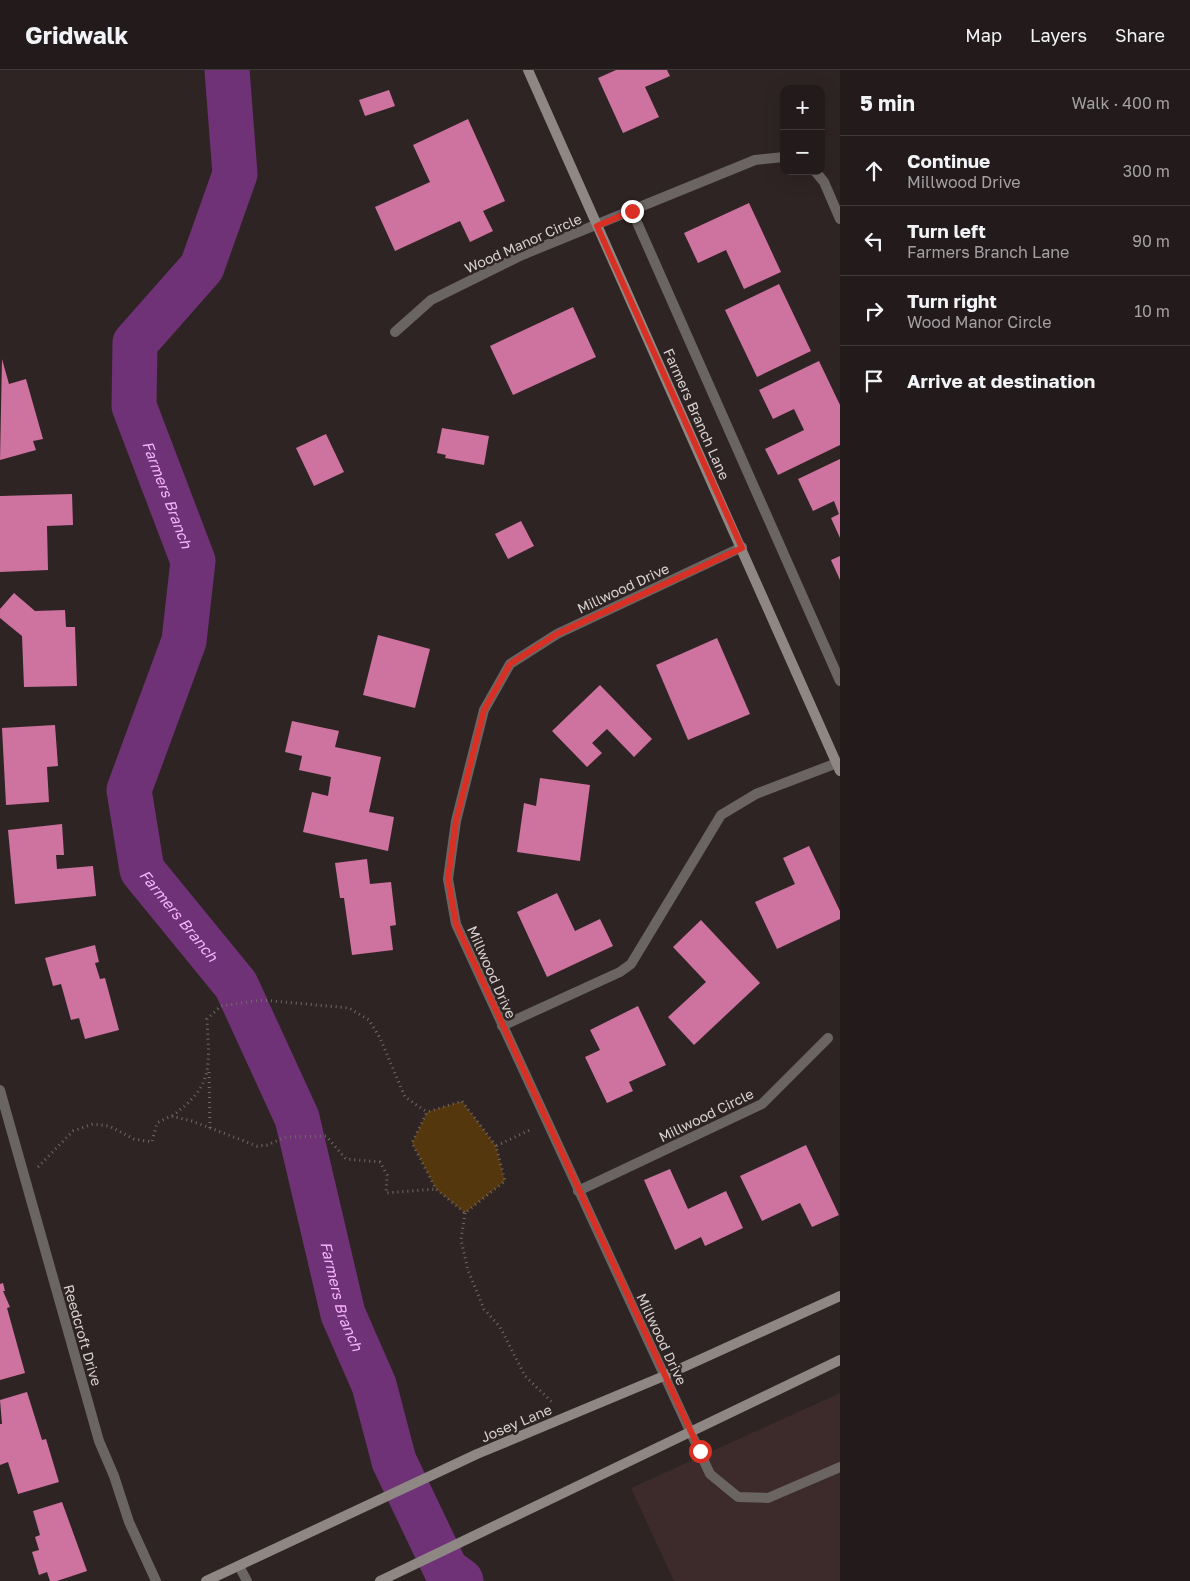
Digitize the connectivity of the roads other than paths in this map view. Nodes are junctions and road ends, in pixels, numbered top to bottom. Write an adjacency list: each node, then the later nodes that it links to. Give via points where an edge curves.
1 (528, 70): 6 (main road, Farmers Branch Lane)
2 (780, 157): 4 (street, Wood Manor Circle, via 755,160)
3 (818, 175): 5 (street)
4 (632, 211): 6 (street, Wood Manor Circle); 9 (street)
5 (840, 219)
6 (597, 226): 7 (street, Wood Manor Circle, via 522,256 431,300); 8 (main road, Farmers Branch Lane)
7 (394, 332)
8 (742, 548): 10 (main road, Farmers Branch Lane); 11 (street, Millwood Drive, via 557,634 510,664 484,710 456,821 448,879 456,924)
9 (840, 681)
10 (838, 767): 11 (street, via 756,794 721,815 631,964)
11 (502, 1026): 14 (street, Millwood Drive)
12 (828, 1038): 14 (street, Millwood Circle, via 762,1104)
13 (0, 1090): 21 (street, Reedcroft Drive, via 99,1441 129,1522)
14 (578, 1192): 17 (street, Millwood Drive)
15 (840, 1296): 17 (main road, Josey Lane)
16 (840, 1360): 18 (main road)
17 (664, 1376): 18 (street, Millwood Drive); 20 (main road, Josey Lane, via 477,1454)
18 (690, 1431): 19 (street, Millwood Drive, via 710,1474 738,1497 768,1498); 24 (main road)
19 (840, 1467)
20 (239, 1566): 22 (main road, Josey Lane); 23 (street)
21 (156, 1581)
22 (206, 1581)
23 (247, 1581)
24 (380, 1581)

